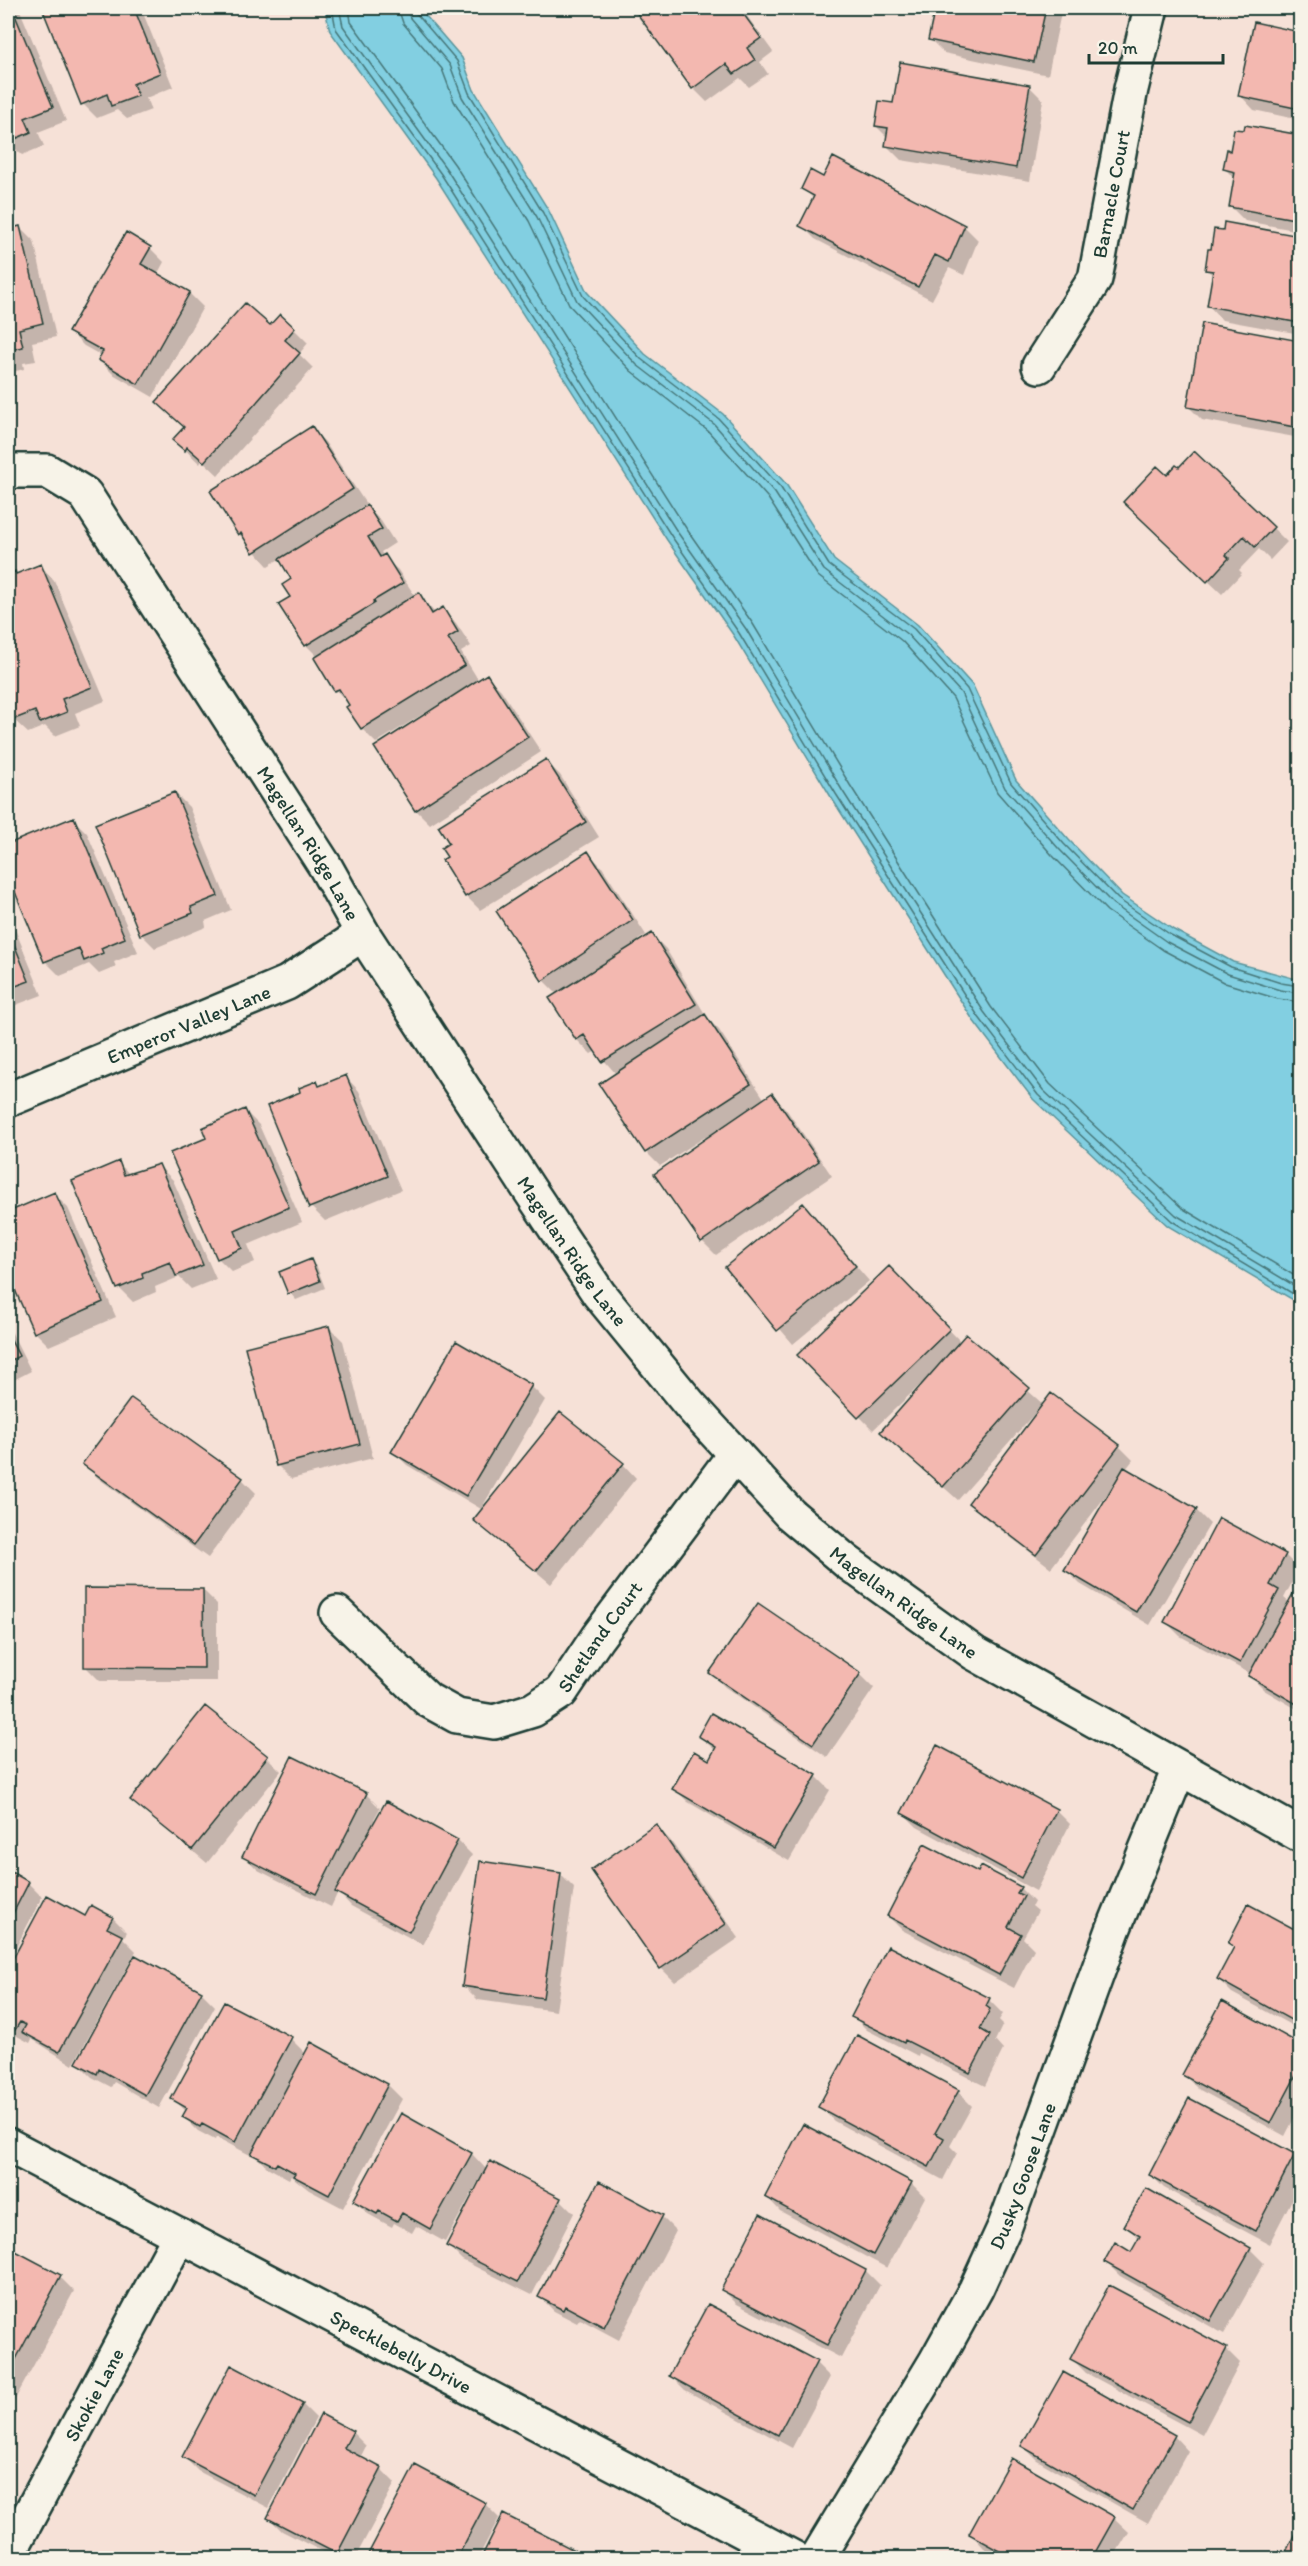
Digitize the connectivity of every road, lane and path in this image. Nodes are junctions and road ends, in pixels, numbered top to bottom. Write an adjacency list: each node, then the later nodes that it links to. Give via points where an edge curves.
1 (1151, 8): 2 (street, Barnacle Court, via 1131,89 1095,279)
2 (1040, 366)
3 (8, 471): 4 (street, Magellan Ridge Lane, via 46,471 85,494 325,866)
4 (363, 934): 5 (street, Emperor Valley Lane, via 287,983); 6 (street, Magellan Ridge Lane, via 599,1294)
5 (8, 1100)
6 (735, 1454): 7 (street, Shetland Court, via 603,1629 561,1692 534,1710 495,1722 457,1716 428,1700); 8 (street, Magellan Ridge Lane, via 790,1514 847,1562 965,1646)
7 (338, 1613)
8 (1179, 1769): 9 (street, Magellan Ridge Lane); 14 (street, Dusky Goose Lane, via 1113,1930 1005,2226 936,2361)
9 (1300, 1835)
10 (8, 2145): 11 (street, Specklebelly Drive)
11 (180, 2235): 12 (street, Skokie Lane); 13 (street, Specklebelly Drive)
12 (8, 2555)
13 (794, 2559)
14 (817, 2559)

